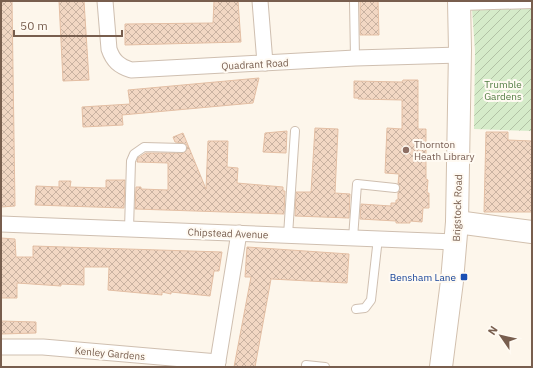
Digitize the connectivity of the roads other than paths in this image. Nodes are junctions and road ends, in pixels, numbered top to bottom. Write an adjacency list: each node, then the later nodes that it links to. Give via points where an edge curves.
1 (105, 1): 8 (street, Quadrant Road, via 109,49 115,62 124,68 130,70)
2 (260, 1): 8 (street)
3 (354, 1): 7 (lane)
4 (459, 3): 5 (lane); 6 (main road, Brigstock Road)
5 (532, 4)
6 (460, 55): 7 (street, Quadrant Road); 14 (main road, Brigstock Road)
7 (355, 58): 8 (street, Quadrant Road)
8 (265, 63)
9 (295, 131): 17 (lane)
10 (182, 148): 13 (lane, via 144,147 134,154 131,161)
11 (395, 188): 18 (lane, via 357,184)
12 (1, 224): 13 (street, Chipstead Avenue)
13 (129, 229): 16 (street, Chipstead Avenue)
14 (456, 232): 15 (main road); 19 (street, Chipstead Avenue); 25 (main road, Brigstock Road)
15 (532, 232)
16 (239, 233): 17 (street, Chipstead Avenue); 22 (street)
17 (288, 235): 18 (street, Chipstead Avenue)
18 (353, 238): 19 (street, Chipstead Avenue)
19 (378, 238): 20 (lane, via 371,300 365,308)
20 (356, 308)
21 (1, 347): 22 (street, Kenley Gardens, via 42,347)
22 (218, 364)
23 (306, 365): 24 (lane)
24 (325, 367)
25 (440, 367)

